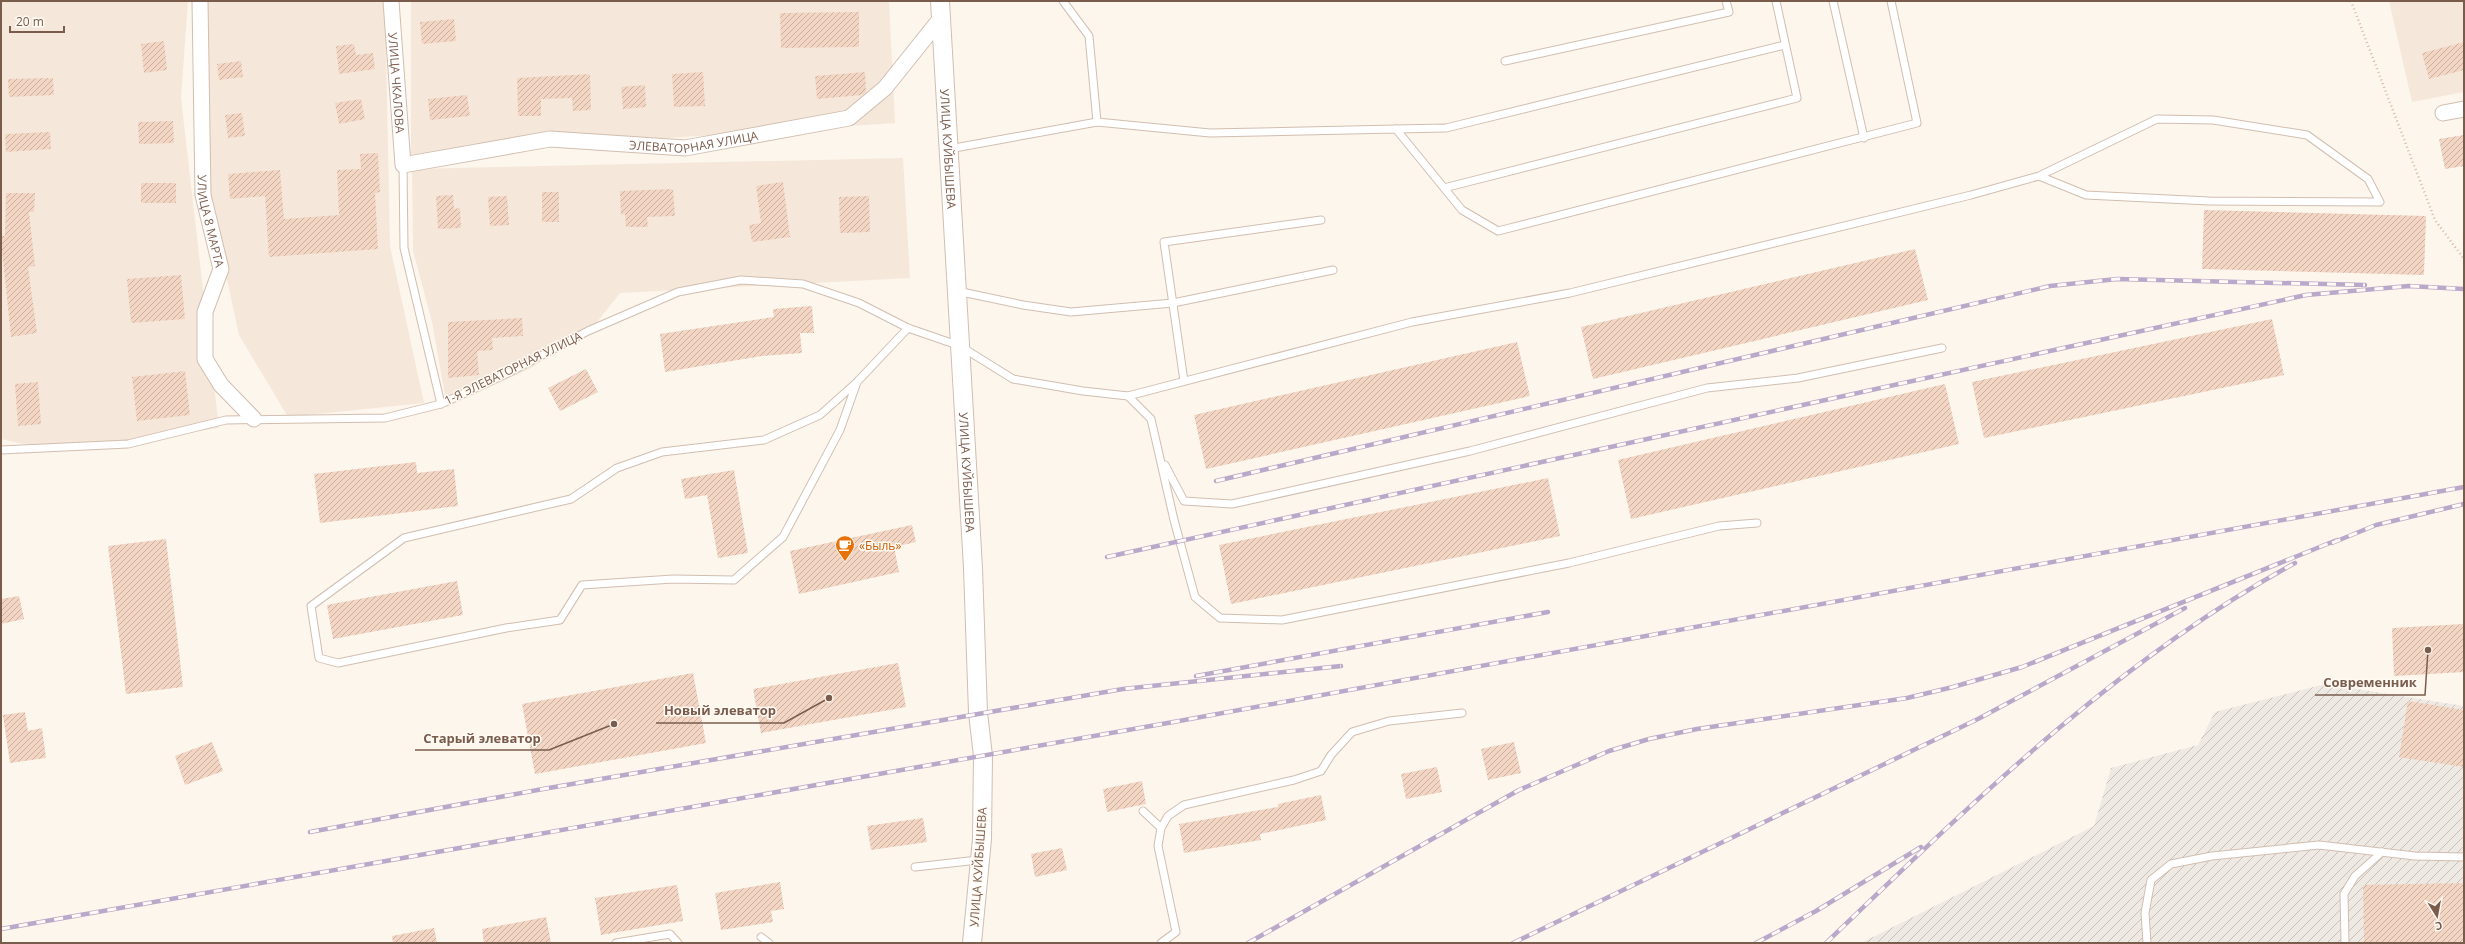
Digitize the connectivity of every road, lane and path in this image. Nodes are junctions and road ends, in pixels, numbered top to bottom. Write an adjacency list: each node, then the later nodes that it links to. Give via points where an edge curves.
1 (200, 1): 33 (street, УЛИЦА 8 МАРТА, via 203,195 221,269 205,312 205,359 221,385)
2 (391, 1): 18 (street, УЛИЦА ЧКАЛОВА)
3 (1063, 1): 14 (lane, via 1089,36)
4 (1726, 1): 11 (lane, via 1729,12)
5 (1776, 1): 10 (lane)
6 (1833, 1): 16 (lane)
7 (1890, 1): 16 (lane, via 1918,123)
8 (2351, 1): 22 (path, via 2435,220)
9 (941, 10): 17 (street, УЛИЦА КУЙБЫШЕВА); 18 (street, ЭЛЕВАТОРНАЯ УЛИЦА, via 885,88 848,118 686,148 550,139)
10 (1785, 46): 15 (lane, via 1446,128); 20 (lane, via 1797,98)
11 (1505, 60)
12 (2464, 109): 13 (street)
13 (2443, 113)
14 (1097, 122): 15 (lane, via 1210,133); 17 (lane)
15 (1396, 129): 20 (lane)
16 (1864, 138): 20 (lane, via 1498,231 1462,210)
17 (949, 148): 24 (street, УЛИЦА КУЙБЫШЕВА)
18 (403, 165): 32 (lane, via 404,248)
19 (2039, 176): 19 (lane, via 2157,119 2213,120 2307,135 2368,179 2380,202 2209,201 2086,195); 29 (lane, via 1570,293 1412,322)
20 (1444, 188)
21 (1321, 220): 25 (lane, via 1164,242)
22 (2464, 259)
23 (1333, 270): 25 (lane)
24 (957, 291): 25 (lane, via 1071,312); 27 (street, УЛИЦА КУЙБЫШЕВА)
25 (1173, 303): 29 (lane)
26 (908, 328): 27 (lane, 1-Я ЭЛЕВАТОРНАЯ УЛИЦА); 30 (lane); 32 (lane, 1-Я ЭЛЕВАТОРНАЯ УЛИЦА, via 859,303 803,284 741,280 678,292 588,331 508,373)
27 (960, 346): 31 (lane, 1-Я ЭЛЕВАТОРНАЯ УЛИЦА, via 1013,379); 42 (street, УЛИЦА КУЙБЫШЕВА, via 973,568 978,713 983,756 982,839)
28 (1942, 348): 35 (lane, via 1798,378 1707,388 1470,451 1232,504 1184,501)
29 (1184, 381): 31 (lane)
30 (857, 382): 30 (lane, via 820,415 764,440 662,452 617,468 571,500 404,538 311,606 319,658 338,663 476,634 560,620 582,585 673,579 734,580 783,537 840,430)
31 (1128, 396): 35 (lane, via 1151,419)
32 (441, 404): 33 (lane, 1-Я ЭЛЕВАТОРНАЯ УЛИЦА, via 385,418)
33 (254, 419): 34 (lane, 1-Я ЭЛЕВАТОРНАЯ УЛИЦА, via 226,420 128,444)
34 (1, 450)
35 (1160, 456): 36 (lane, via 1195,597 1220,618 1282,620 1569,563 1719,526)
36 (1757, 523)
37 (1462, 713): 39 (lane, via 1389,721 1352,732 1331,755 1321,771 1294,780 1184,805 1168,816)
38 (1143, 811): 39 (lane)
39 (1160, 828): 49 (lane, via 1158,846 1176,932)
40 (2382, 852): 41 (lane); 50 (lane, via 2319,845 2212,856 2170,864 2151,880 2144,913); 51 (lane, via 2355,876 2344,894)
41 (2464, 857)
42 (978, 860): 43 (lane); 48 (street, УЛИЦА КУЙБЫШЕВА)
43 (915, 867)
44 (761, 937): 47 (lane)
45 (616, 943): 46 (lane, via 670,934)
46 (678, 943)
47 (770, 943)
48 (972, 943)
49 (1161, 943)
50 (2146, 943)
51 (2345, 943)

